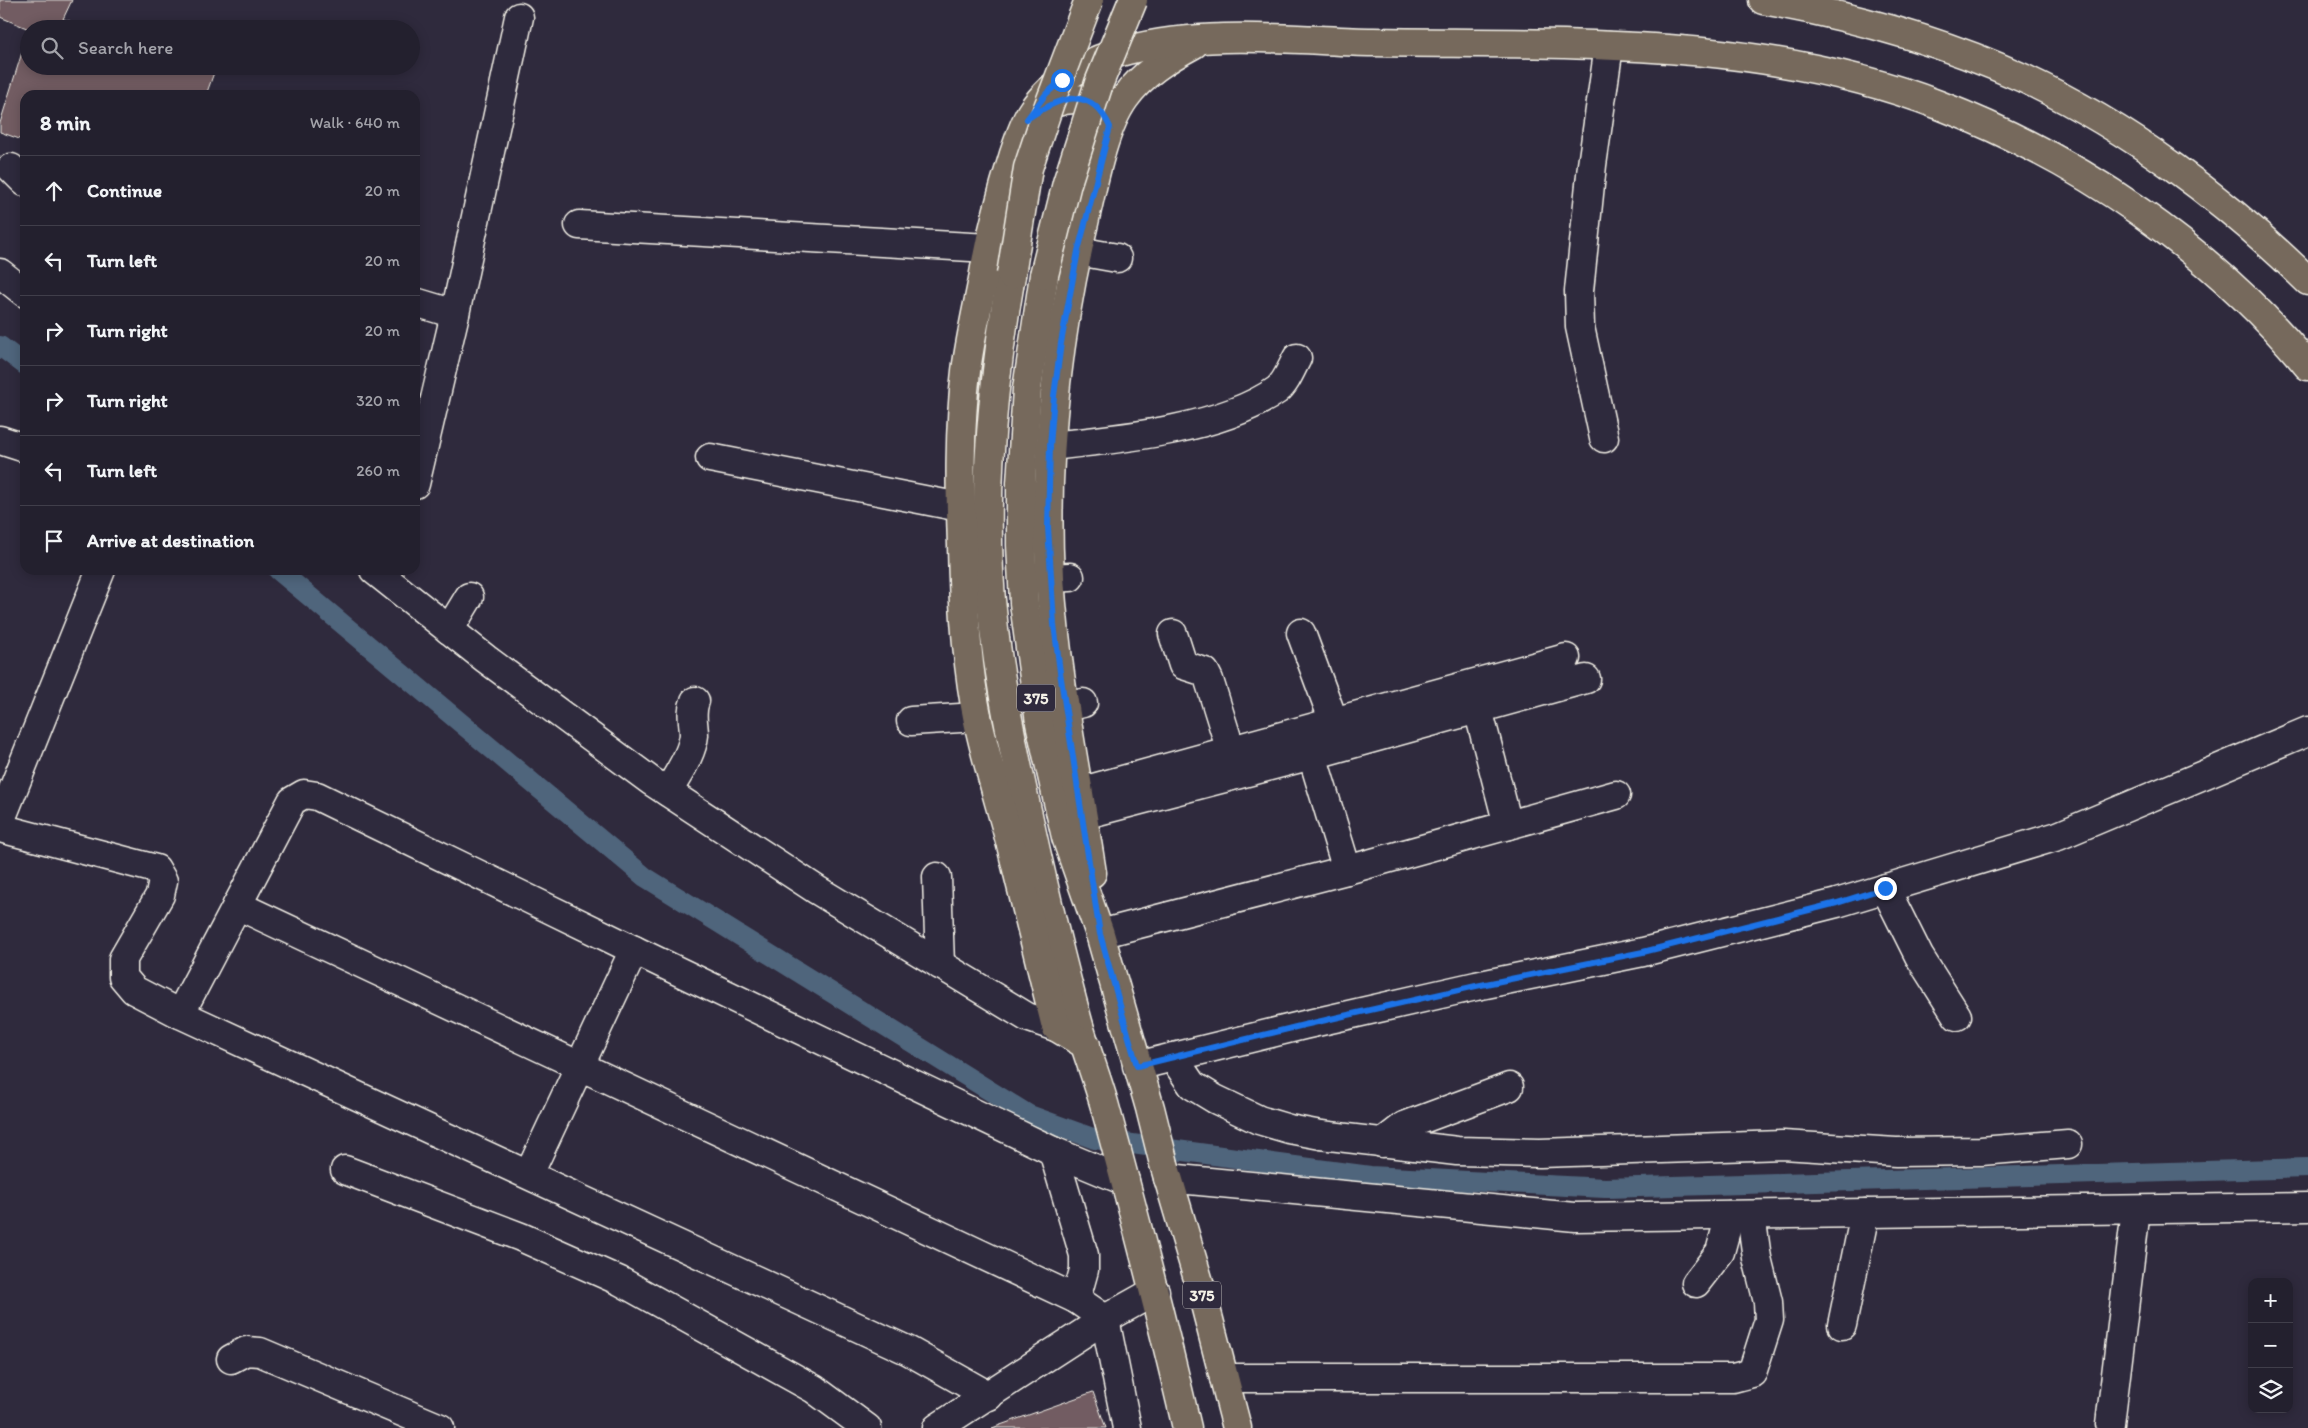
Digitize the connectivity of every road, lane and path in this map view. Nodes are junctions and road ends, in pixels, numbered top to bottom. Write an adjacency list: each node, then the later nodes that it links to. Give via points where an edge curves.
1 (1089, 0): 60 (main road, 375, bridge, via 1048,105 1028,168 1000,340 991,426 988,520 993,619 1007,720 1049,910)
2 (1133, 0): 54 (main road, 375, bridge, via 1099,83 1067,183 1044,275 1027,389 1021,483 1024,603 1040,723 1066,837)
3 (1763, 0): 14 (main road, via 1859,20 1915,36 2024,78 2084,110 2166,163 2250,226)
4 (519, 17): 17 (street)
5 (1204, 38): 6 (main road); 7 (main road, via 1146,45 1091,63 1053,87); 8 (main road, via 1143,78 1125,98)
6 (1608, 46): 19 (main road, via 1712,52 1808,67 1912,96 2010,136 2092,181 2164,230 2263,316); 20 (street, via 1579,292 1580,327)
7 (1027, 119): 8 (main road, via 1052,103 1075,98 1095,105); 10 (main road)
8 (1110, 127): 11 (main road)
9 (578, 225): 10 (street)
10 (989, 248): 26 (main road, via 966,370 959,457)
11 (1078, 251): 12 (street); 23 (main road, via 1059,361)
12 (1117, 258)
13 (0, 273): 15 (street)
14 (2308, 281)
15 (20, 289)
16 (420, 304): 17 (street)
17 (455, 314): 25 (street)
18 (1296, 358): 23 (street, via 1279,389 1246,407 1192,425 1119,439)
19 (2308, 366)
20 (1604, 438)
21 (0, 440): 22 (street)
22 (20, 446)
23 (1050, 446): 46 (main road, via 1048,519 1060,577 1054,624 1075,705)
24 (710, 458): 26 (street)
25 (420, 463)
26 (960, 507): 38 (main road, via 964,616)
27 (99, 575): 47 (street)
28 (386, 575): 30 (street)
29 (470, 597): 30 (street)
30 (449, 630): 44 (street)
31 (1301, 633): 40 (street)
32 (1174, 634): 42 (street, via 1183,665 1205,672)
33 (1216, 654): 42 (street)
34 (1566, 658): 40 (street)
35 (1586, 679): 37 (street)
36 (695, 700): 44 (street, via 691,714 694,736 690,751)
37 (1478, 709): 43 (street); 48 (street)
38 (977, 717): 39 (street); 59 (main road)
39 (910, 721)
40 (1334, 722): 42 (street)
41 (2308, 731): 52 (street, via 2058,836)
42 (1237, 749): 46 (street)
43 (1312, 755): 46 (street); 50 (street)
44 (668, 792): 56 (street, via 817,890)
45 (1616, 795): 48 (street)
46 (1081, 803): 54 (main road)
47 (0, 822)
48 (1508, 825): 50 (street)
49 (0, 828): 57 (street, via 156,870 163,880 160,894 123,959 123,976 134,990)
50 (1347, 870): 54 (street)
51 (937, 877): 56 (street)
52 (1885, 888): 58 (street, via 1919,956); 61 (street, via 1643,952 1476,986)
53 (237, 905): 55 (street, via 292,801 304,794 317,796); 57 (street); 62 (street)
54 (1100, 934): 63 (main road, 375)
55 (634, 950): 62 (street); 67 (street)
56 (940, 965): 59 (street, via 1027,1017)
57 (180, 1014): 71 (street)
58 (1957, 1016)
59 (1056, 1027): 60 (main road)
60 (1086, 1044): 69 (main road, 375)
61 (1173, 1057): 63 (street); 65 (street, via 1192,1085 1259,1120 1321,1135)
62 (581, 1066): 71 (street); 78 (street)
63 (1137, 1066): 70 (main road, 375)
64 (1509, 1086): 65 (street, via 1404,1126)
65 (1382, 1142): 66 (street, via 1500,1153 1783,1145 1896,1152 1981,1151)
66 (2068, 1144)
67 (1053, 1151): 69 (street); 78 (street, via 1084,1255 1084,1270)
68 (345, 1170): 84 (street, via 521,1236 620,1282 814,1388)
69 (1122, 1170): 77 (main road, 375)
70 (1166, 1171): 75 (street, via 1575,1217); 82 (main road, 375)
71 (529, 1174): 83 (street, via 909,1351)
72 (2308, 1207): 73 (street)
73 (2136, 1210): 74 (street); 85 (street)
74 (1865, 1214): 75 (street); 80 (street)
75 (1741, 1215): 76 (street, via 1720,1252); 82 (street, via 1757,1258 1768,1302 1769,1320 1752,1373 1734,1378)
76 (1696, 1283)
77 (1155, 1291): 79 (street); 90 (main road, 375)
78 (1076, 1299): 79 (street)
79 (1105, 1319): 83 (street); 89 (street)
80 (1842, 1325)
81 (231, 1359): 87 (street, via 246,1351 260,1352)
82 (1224, 1378): 91 (main road, 375)
83 (989, 1396): 86 (street)
84 (835, 1417): 88 (street)
85 (2110, 1424)
86 (942, 1426)
87 (440, 1428)
88 (867, 1428)
89 (1127, 1428)
90 (1187, 1428)
91 (1237, 1428)

